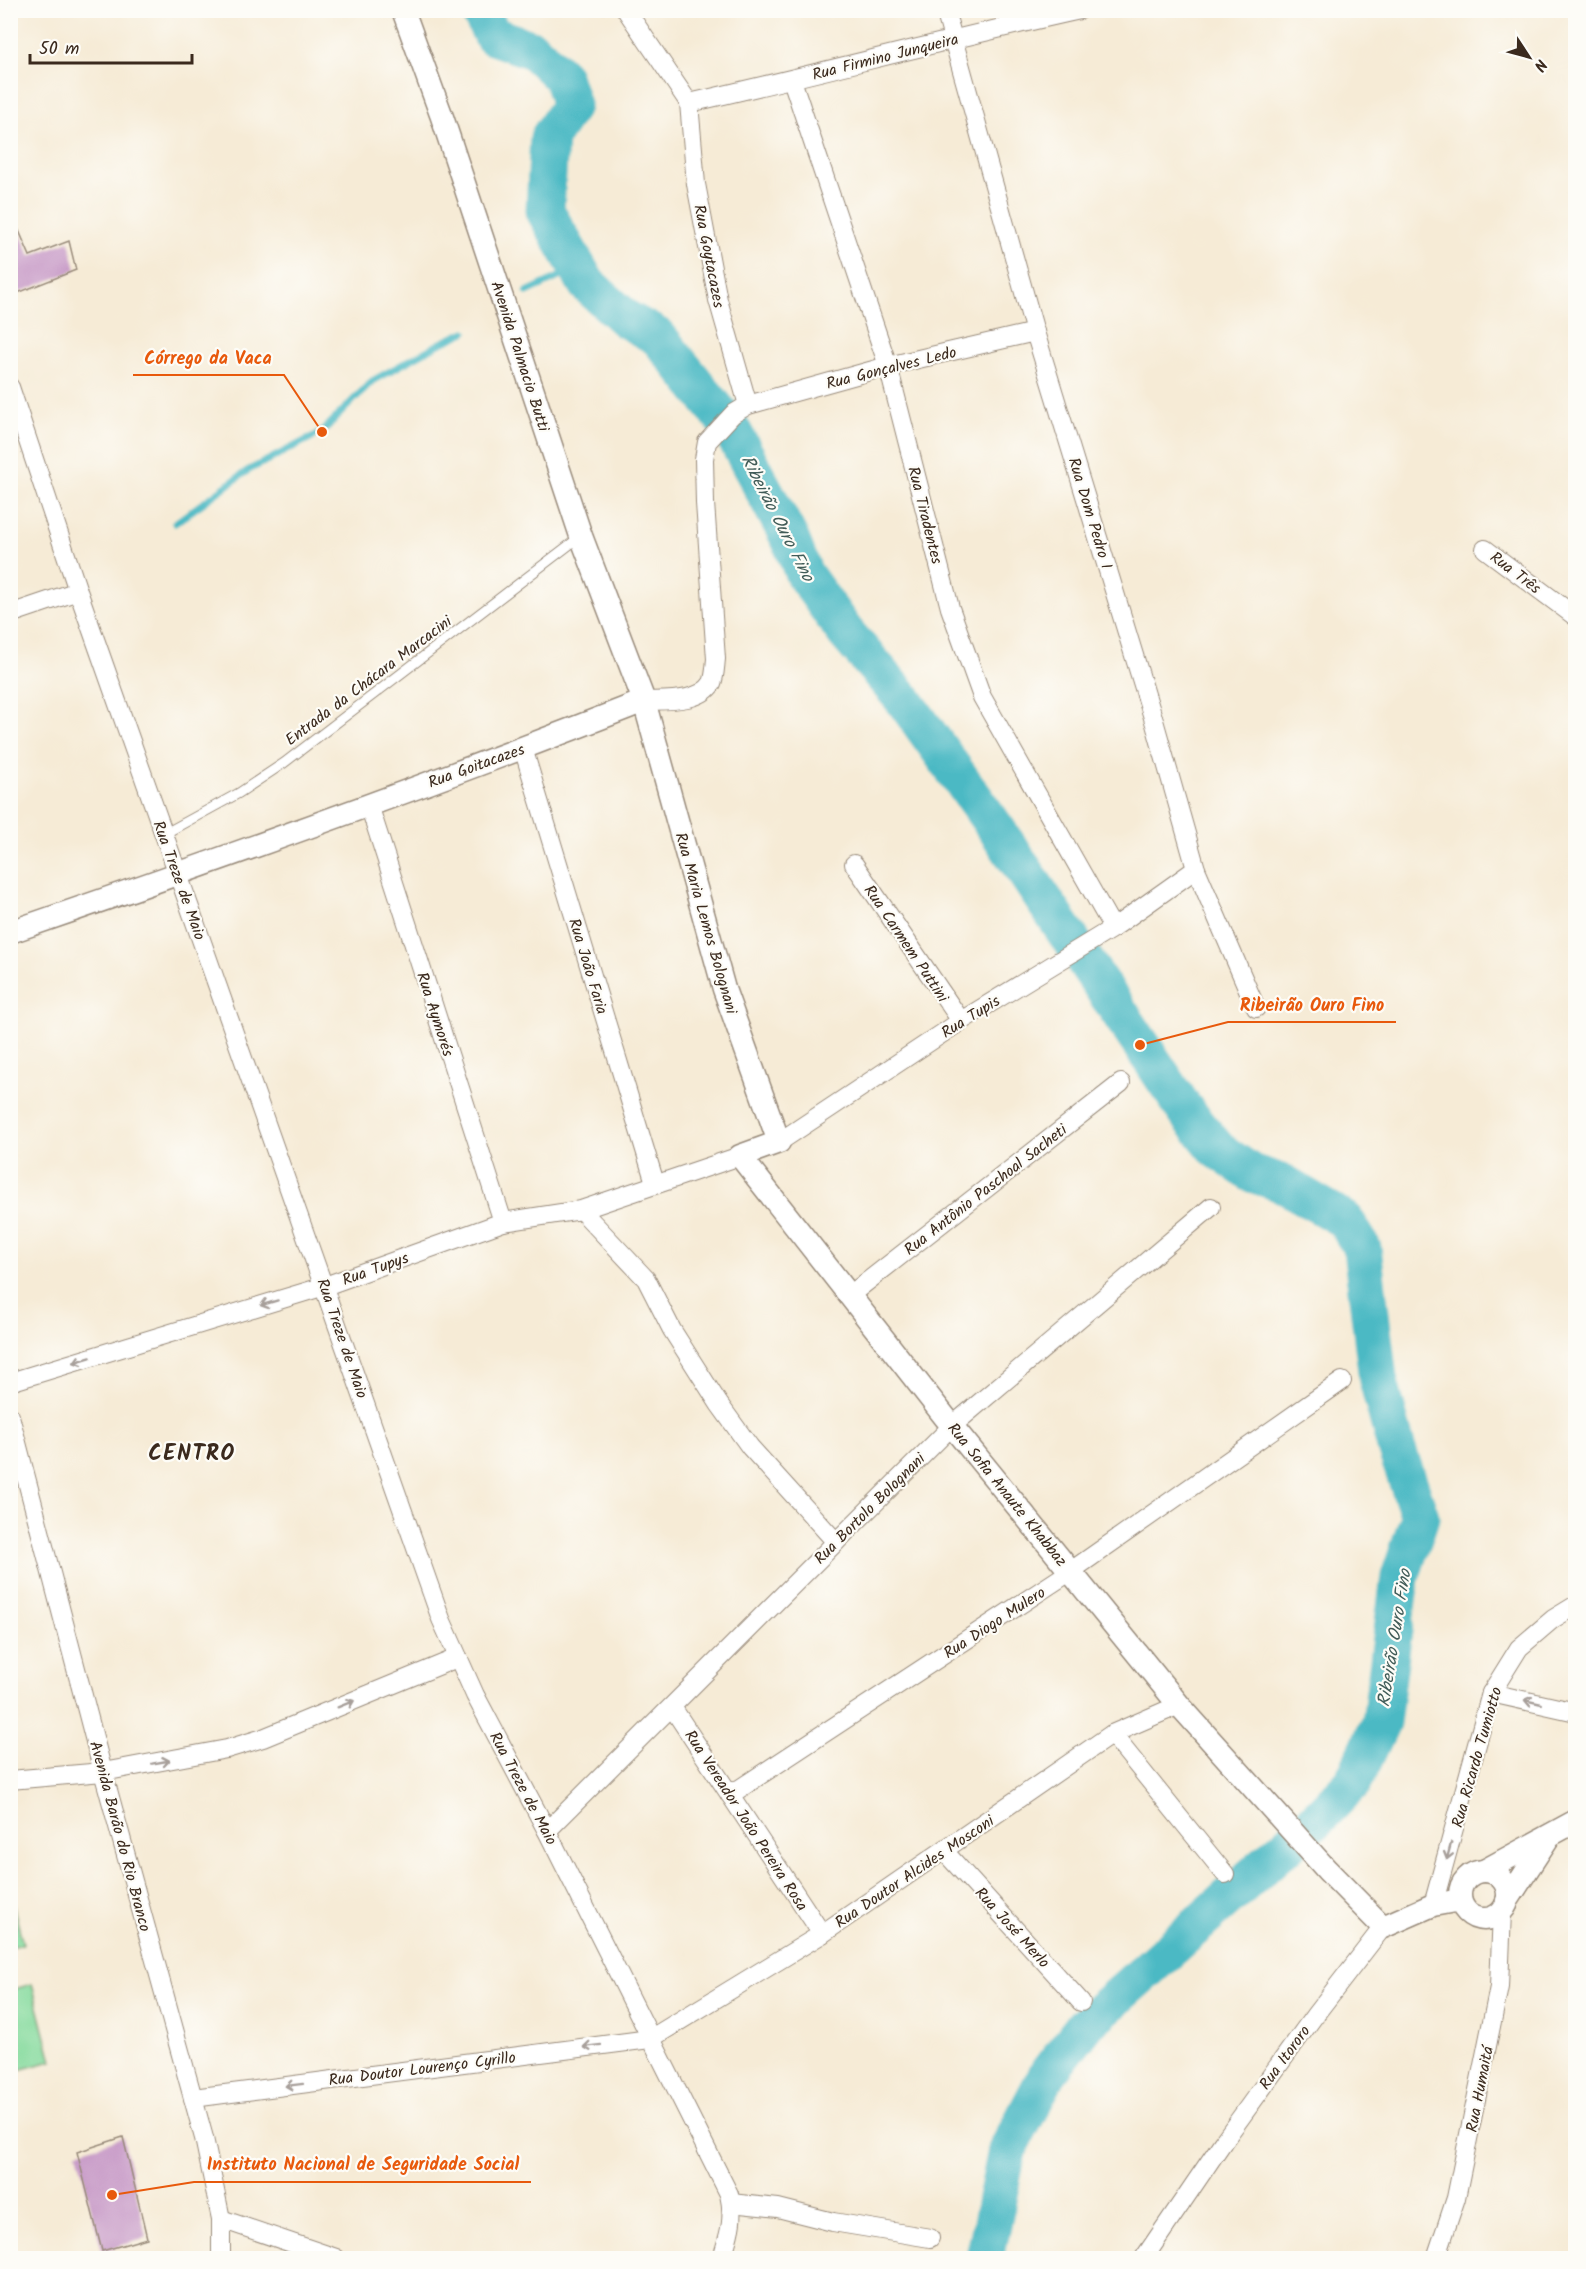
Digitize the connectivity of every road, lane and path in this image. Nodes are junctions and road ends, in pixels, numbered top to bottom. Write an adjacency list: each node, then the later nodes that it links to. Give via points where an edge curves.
1 (403, 10): 12 (street, Avenida Palmacio Butti)
2 (626, 10): 7 (street)
3 (945, 10): 5 (street, Rua Dom Pedro I)
4 (1080, 10): 5 (street, Rua Firmino Junqueira)
5 (952, 39): 6 (street, Rua Firmino Junqueira); 8 (street, Rua Dom Pedro I)
6 (792, 80): 7 (street, Rua Firmino Junqueira); 9 (street, Rua Tiradentes)
7 (689, 103): 11 (street, Rua Goytacazes, via 696,184)
8 (1035, 332): 9 (street, Rua Gonçalves Ledo); 22 (street, Rua Dom Pedro I)
9 (888, 366): 11 (street, Rua Gonçalves Ledo); 24 (street, Rua Tiradentes, via 950,608 982,697)
10 (10, 387): 14 (street, Rua Treze de Maio)
11 (741, 410): 17 (street, Rua Goitacazes, via 707,442 704,478 715,672 711,684 699,695)
12 (581, 536): 17 (street, Avenida Palmacio Butti); 20 (lane, Entrada da Chácara Marcacini, via 284,763 239,794)
13 (1485, 549): 16 (street, Rua Três)
14 (78, 591): 15 (street); 20 (street, Rua Treze de Maio)
15 (10, 614)
16 (1575, 617)
17 (644, 701): 18 (street, Rua Goitacazes); 29 (street, Rua Maria Lemos Bolognani, via 724,988)
18 (523, 748): 19 (street, Rua Goitacazes); 31 (street, Rua João Faria)
19 (369, 805): 23 (street, Rua Goitacazes); 34 (street, Rua Aymorés)
20 (164, 834): 23 (street, Rua Treze de Maio)
21 (854, 864): 27 (street, Rua Carmem Puttini)
22 (1196, 868): 24 (street, Rua Tupis); 26 (street, Rua Dom Pedro I)
23 (178, 874): 25 (street, Rua Goitacazes); 35 (street, Rua Treze de Maio)
24 (1113, 928): 27 (street, Rua Tupis)
25 (10, 932)
26 (1257, 1008)
27 (961, 1021): 29 (street, Rua Tupis)
28 (1121, 1083): 36 (street, Rua Antônio Paschoal Sacheti)
29 (779, 1142): 30 (street, Rua Tupis)
30 (740, 1156): 31 (street, Rua Tupys); 36 (street, Rua Sofia Anaute Khabbaz)
31 (655, 1183): 33 (street, Rua Tupys)
32 (1211, 1207): 40 (street, Rua Bortolo Bolognani)
33 (581, 1209): 34 (street, Rua Tupys); 41 (street, via 646,1279 678,1340 750,1447)
34 (503, 1222): 35 (street, Rua Tupys)
35 (325, 1286): 38 (street, Rua Tupys, one-way to 38); 44 (street, Rua Treze de Maio)
36 (850, 1295): 40 (street, Rua Sofia Anaute Khabbaz)
37 (1342, 1381): 42 (street, Rua Diogo Mulero)
38 (10, 1382)
39 (10, 1416): 50 (street, Avenida Barão do Rio Branco)
40 (952, 1426): 41 (street, Rua Bortolo Bolognani); 42 (street, Rua Sofia Anaute Khabbaz)
41 (836, 1542): 47 (street, Rua Bortolo Bolognani)
42 (1071, 1571): 46 (street, Rua Sofia Anaute Khabbaz); 52 (street, Rua Diogo Mulero)
43 (1575, 1605): 45 (street, Rua Ricardo Tumiotto, via 1519,1648)
44 (457, 1658): 50 (street, one-way to 44, via 184,1758 263,1738); 54 (street, Rua Treze de Maio)
45 (1491, 1693): 48 (street, one-way to 45); 60 (street, Rua Ricardo Tumiotto, one-way to 60)
46 (1179, 1705): 49 (street, Rua Doutor Alcides Mosconi); 62 (street, Rua Sofia Anaute Khabbaz)
47 (672, 1707): 52 (street, Rua Vereador João Pereira Rosa); 54 (street, Rua Bortolo Bolognani)
48 (1575, 1712)
49 (1112, 1734): 56 (street, Rua Doutor Alcides Mosconi); 58 (street)
50 (103, 1772): 51 (street); 66 (street, Avenida Barão do Rio Branco)
51 (10, 1780)
52 (730, 1795): 63 (street, Rua Vereador João Pereira Rosa)
53 (1575, 1821): 55 (street)
54 (548, 1831): 65 (street, Rua Treze de Maio)
55 (1551, 1834): 57 (street); 61 (street)
56 (944, 1851): 63 (street, Rua Doutor Alcides Mosconi); 64 (street, Rua José Merlo)
57 (1484, 1871): 59 (street, via 1465,1880); 61 (street, Rua Humaitá, via 1503,1881 1508,1890)
58 (1225, 1874)
59 (1460, 1900): 60 (street, Rua Itororo); 61 (street, via 1472,1917 1483,1920 1494,1918)
60 (1433, 1905): 62 (street, Rua Itororo)
61 (1505, 1906): 70 (street, Rua Humaitá, via 1499,1988 1456,2198)
62 (1383, 1927): 74 (street, Rua Itororo, via 1223,2142)
63 (822, 1934): 65 (street, Rua Doutor Alcides Mosconi)
64 (1081, 2002)
65 (650, 2039): 66 (street, Rua Doutor Lourenço Cyrillo, one-way to 66); 67 (street, Rua Treze de Maio)
66 (193, 2098): 68 (street, Avenida Barão do Rio Branco)
67 (731, 2203): 69 (street); 73 (street, Rua Treze de Maio, via 732,2224)
68 (221, 2219): 71 (street, Avenida Barão do Rio Branco); 72 (street)
69 (930, 2238)
70 (1434, 2256)
71 (221, 2259)
72 (336, 2259)
73 (722, 2259)
74 (1144, 2259)

